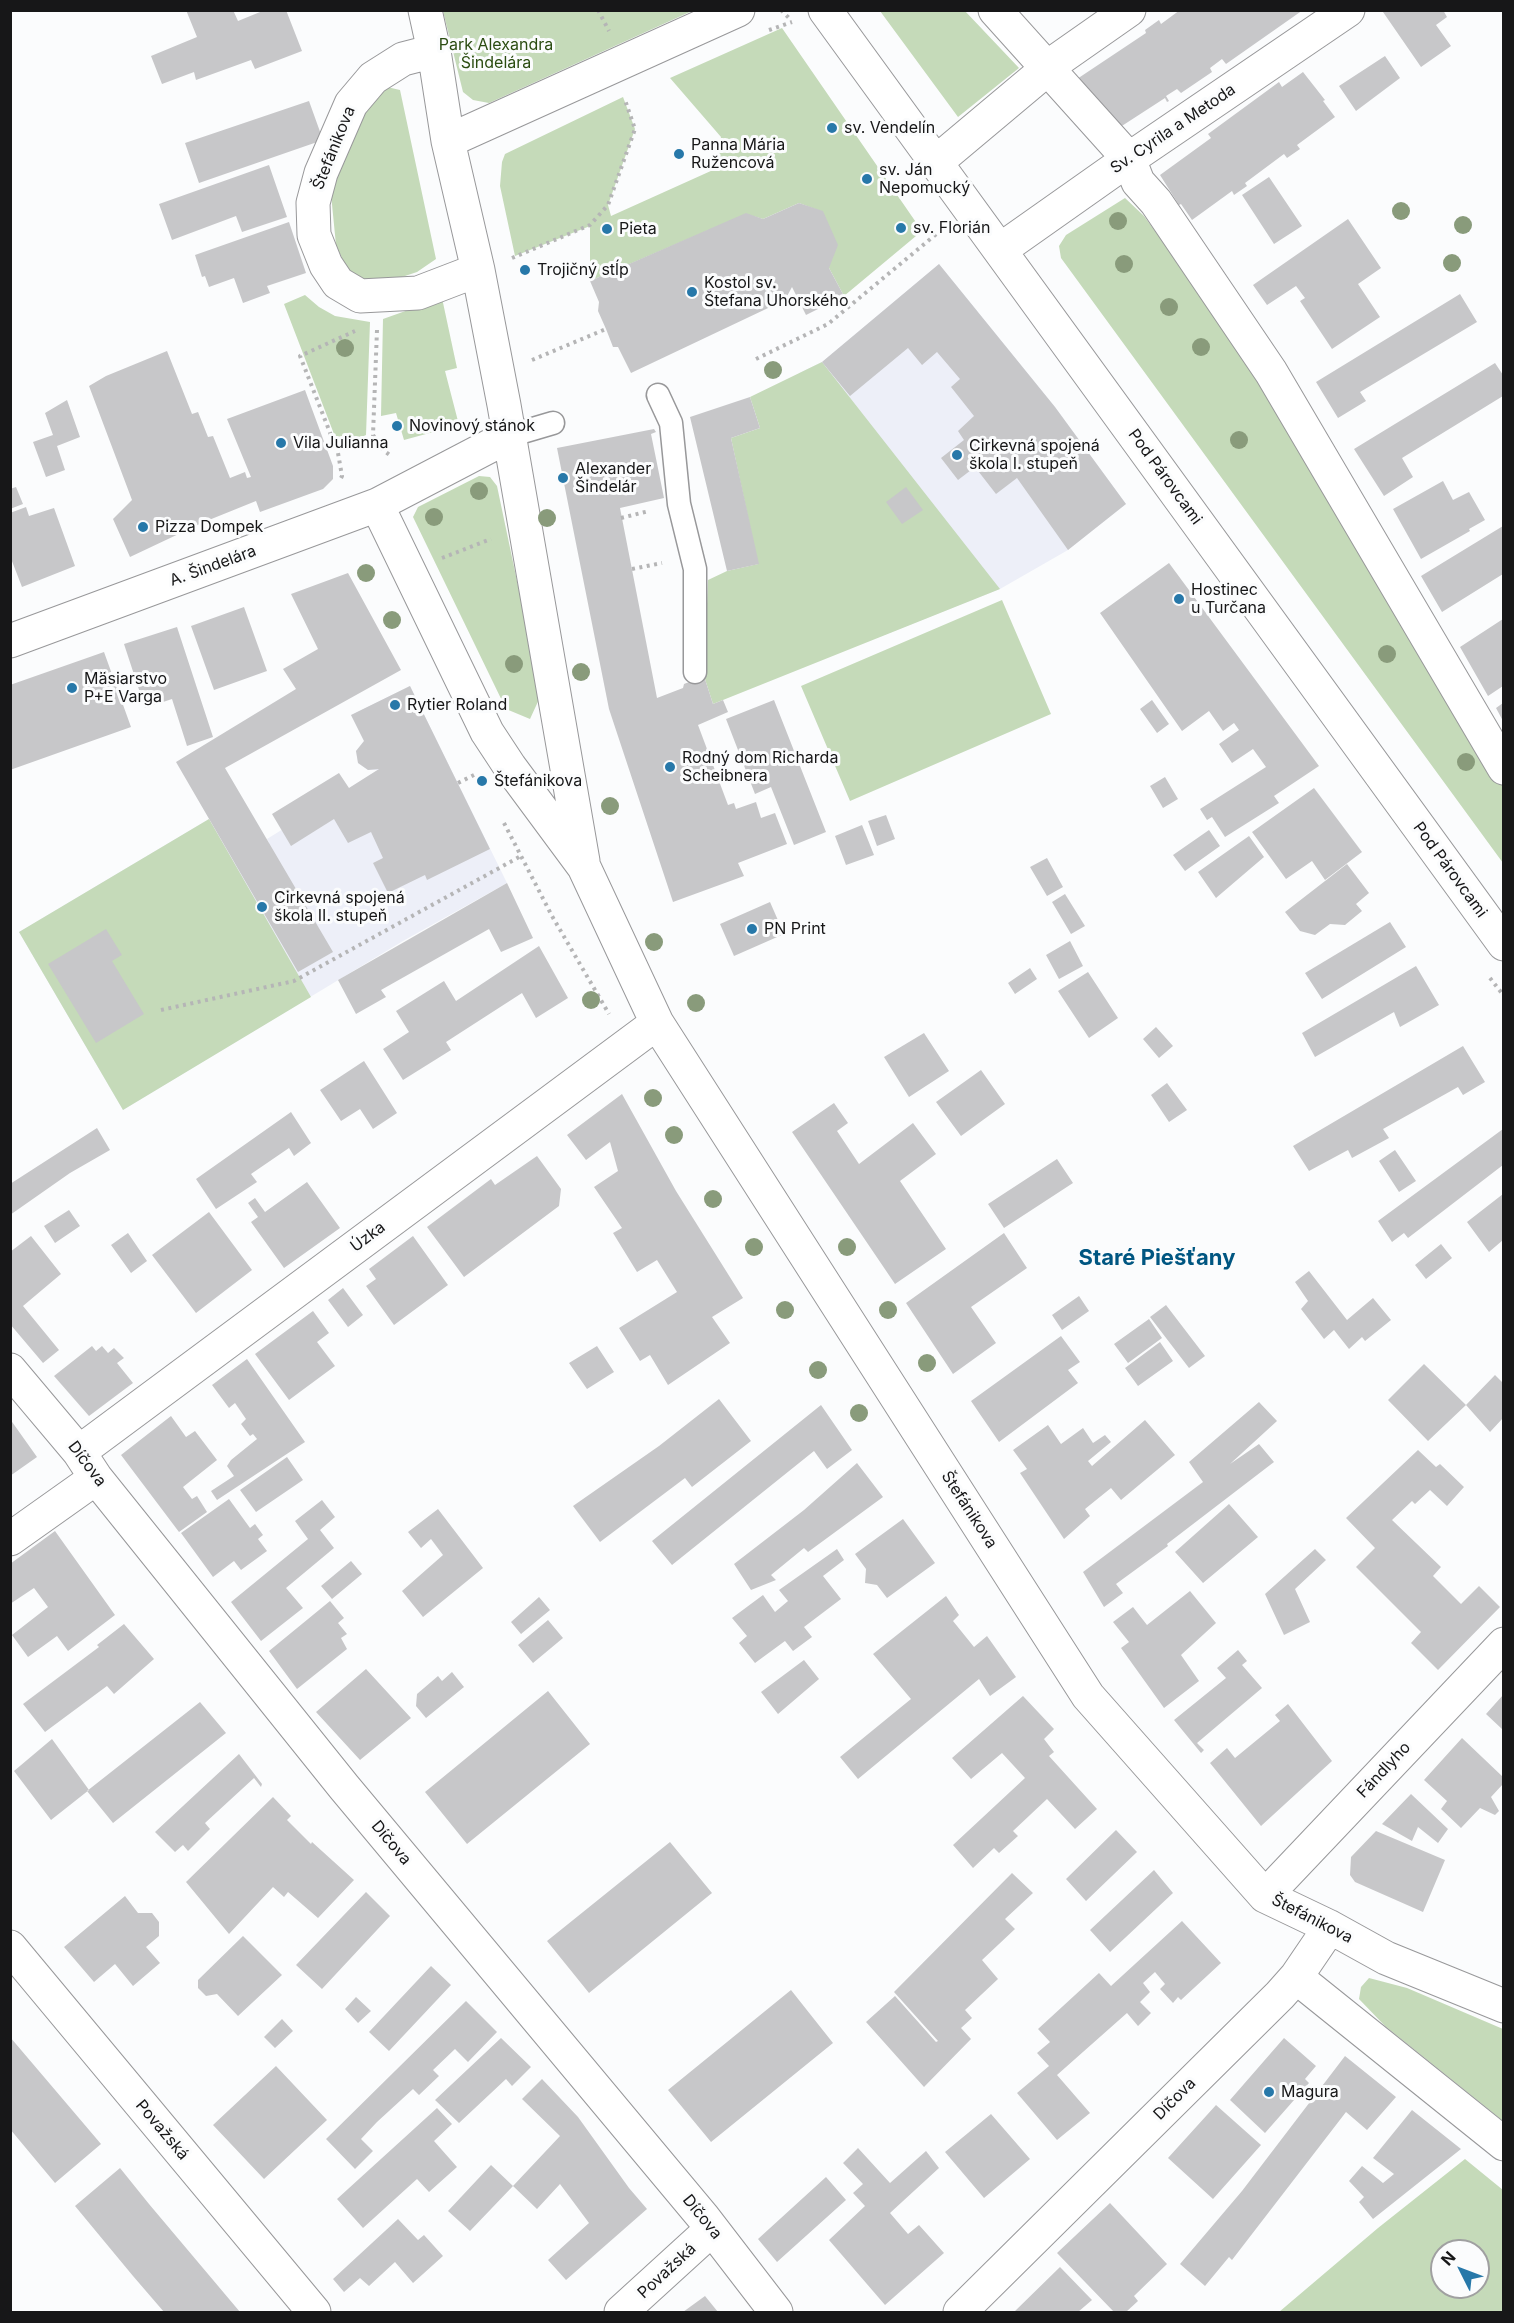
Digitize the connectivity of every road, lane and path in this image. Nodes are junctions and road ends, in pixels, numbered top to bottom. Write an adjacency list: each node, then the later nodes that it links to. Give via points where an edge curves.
1 (425, 10): 13 (street, Štefánikova)
2 (598, 10): 12 (path)
3 (738, 10): 16 (street)
4 (781, 10): 9 (path)
5 (825, 10): 18 (street, Pod Párovcami)
6 (995, 10): 14 (street)
7 (1129, 10): 14 (street)
8 (1348, 10): 17 (street, Sv. Cyrila a Metoda)
9 (791, 21): 10 (path); 11 (path)
10 (798, 30)
11 (760, 34)
12 (611, 35)
13 (434, 51): 16 (street, Štefánikova); 24 (street, Štefánikova, via 403,59 373,78 351,104 321,173 313,203 314,235 326,265 338,283)
14 (1047, 69): 17 (street); 18 (street)
15 (622, 93): 23 (path, via 636,129 608,205 590,225)
16 (448, 141): 23 (street, Štefánikova)
17 (1129, 159): 22 (street, Sv. Cyrila a Metoda); 38 (street, via 1138,182 1156,202 1271,372)
18 (935, 163): 22 (street, Pod Párovcami)
19 (935, 223): 20 (path)
20 (940, 231): 21 (path); 27 (path, via 828,324)
21 (946, 239)
22 (1000, 250): 44 (street, Pod Párovcami)
23 (492, 266): 24 (street, Štefánikova); 30 (street, Štefánikova)
24 (379, 308): 31 (path, via 374,435 391,456); 32 (path, via 300,356 338,453 342,476)
25 (606, 329): 26 (path, via 528,362)
26 (526, 351)
27 (756, 359)
28 (658, 395): 37 (lane, via 671,423 679,504 695,569)
29 (553, 423): 30 (lane)
30 (509, 436): 33 (street, A. Šindelára); 43 (street, Štefánikova)
31 (403, 456)
32 (337, 485)
33 (377, 505): 36 (street, A. Šindelára); 43 (street, Štefánikova, via 488,732)
34 (501, 534): 35 (path)
35 (438, 559)
36 (10, 641)
37 (695, 672)
38 (1503, 768)
39 (482, 781): 40 (path, via 478,773)
40 (458, 783)
41 (501, 819): 42 (path)
42 (521, 856): 47 (path, via 294,981); 48 (path)
43 (584, 867): 49 (street, Štefánikova)
44 (1503, 944)
45 (1489, 977): 46 (path)
46 (1503, 996)
47 (161, 1010)
48 (612, 1020)
49 (657, 1023): 51 (street, Úzka); 54 (street, Štefánikova, via 1088,1696)
50 (10, 1370): 51 (street, Díčova)
51 (87, 1465): 52 (street, Úzka); 60 (street, Díčova, via 344,1787)
52 (10, 1539)
53 (1503, 1644): 54 (street, Fándlyho)
54 (1265, 1896): 55 (street, Štefánikova)
55 (1330, 1927): 57 (street, Díčova); 58 (street, Štefánikova, via 1386,1958)
56 (10, 1947): 61 (street, Považská)
57 (1296, 1977): 59 (street); 64 (street, Díčova)
58 (1503, 2006)
59 (1503, 2144)
60 (712, 2229): 62 (street, Považská); 63 (street, Díčova)
61 (314, 2313)
62 (621, 2313)
63 (776, 2313)
64 (960, 2313)

